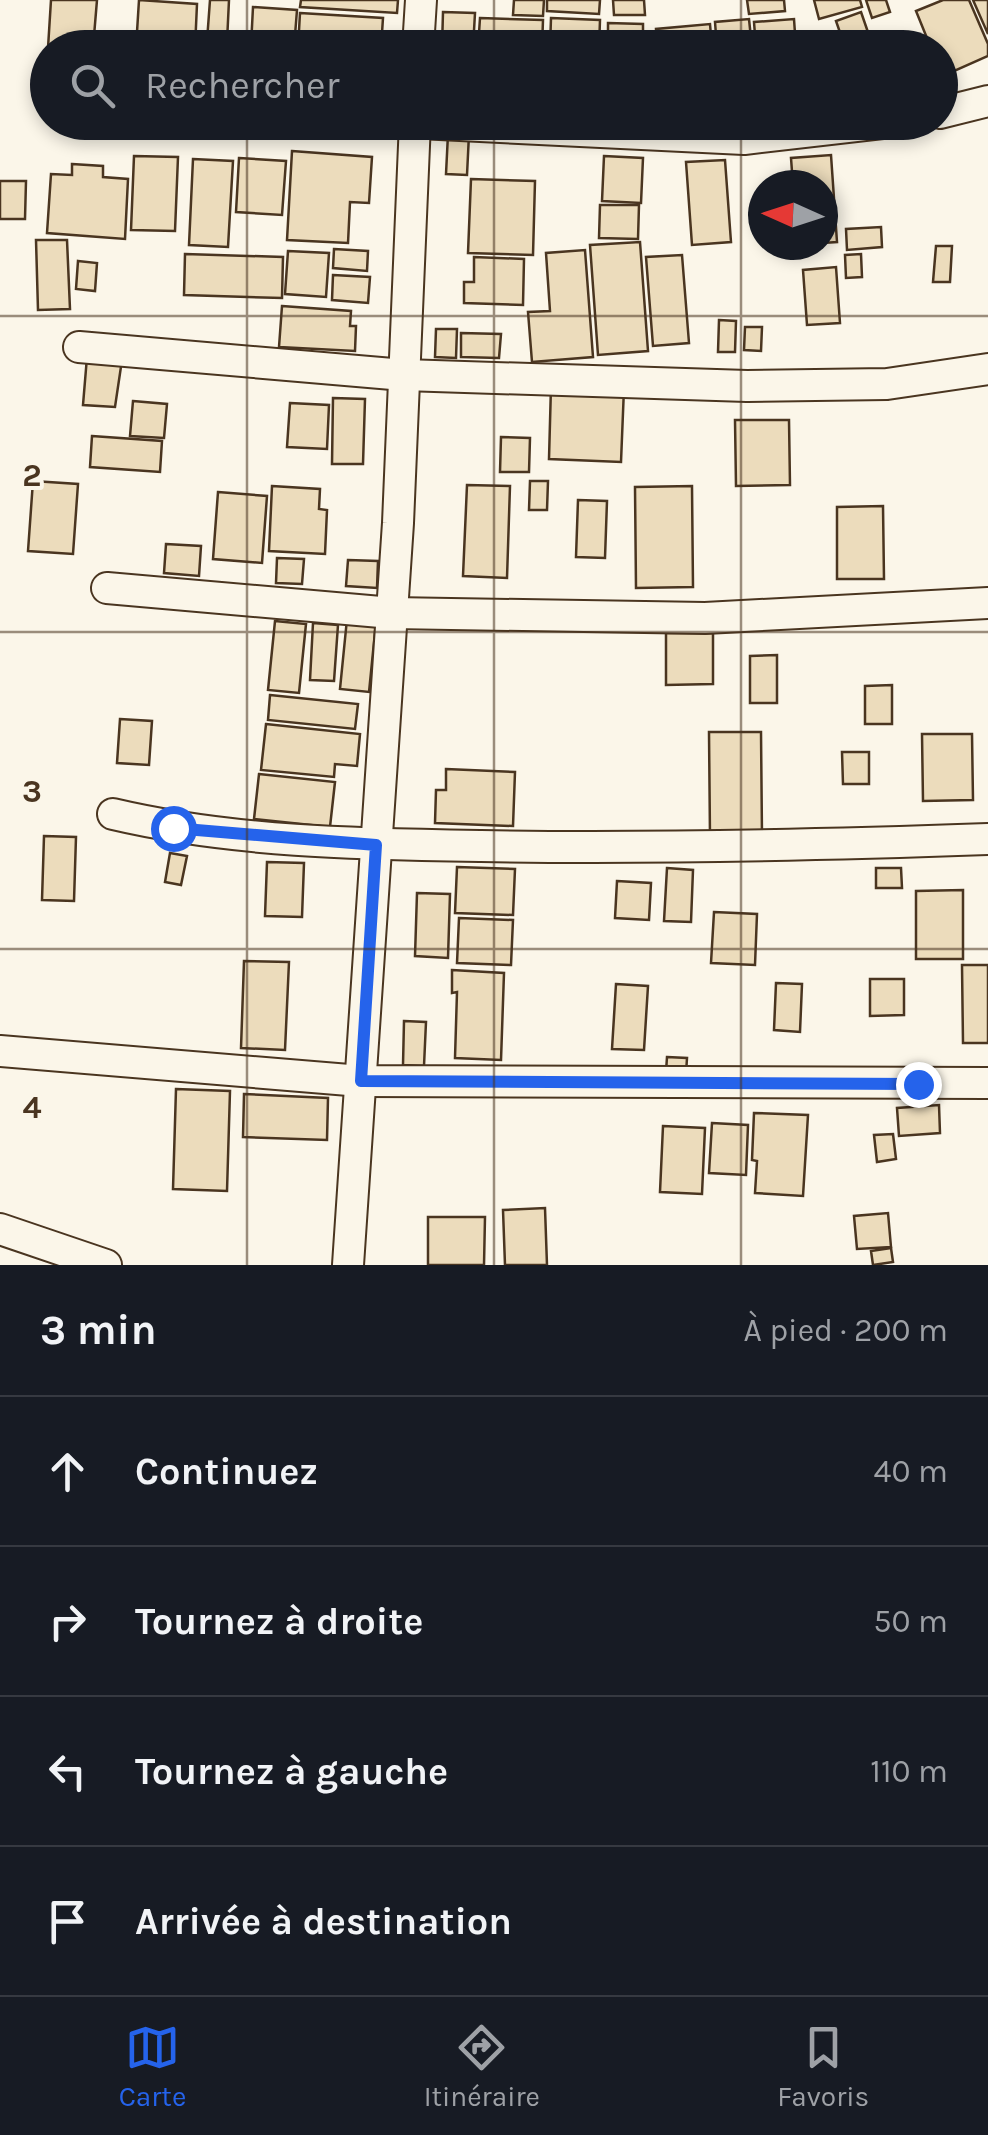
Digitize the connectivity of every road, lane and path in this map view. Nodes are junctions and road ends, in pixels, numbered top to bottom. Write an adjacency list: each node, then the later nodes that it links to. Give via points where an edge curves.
1 (421, 0): 2 (street)
2 (419, 30)
3 (988, 101): 4 (street)
4 (958, 109)
5 (409, 140): 8 (street)
6 (78, 347): 8 (street)
7 (988, 369): 8 (street, via 887,384 782,386)
8 (404, 375): 11 (street)
9 (108, 588): 11 (street)
10 (988, 602): 11 (street, via 705,618)
11 (392, 613): 14 (street)
12 (113, 814): 14 (street, via 173,828)
13 (988, 838): 14 (street, via 657,849)
14 (376, 845): 16 (street)
15 (0, 1051): 16 (street)
16 (361, 1081): 17 (street); 20 (street)
17 (988, 1083)
18 (0, 1229): 19 (street)
19 (106, 1265)
20 (348, 1265)

